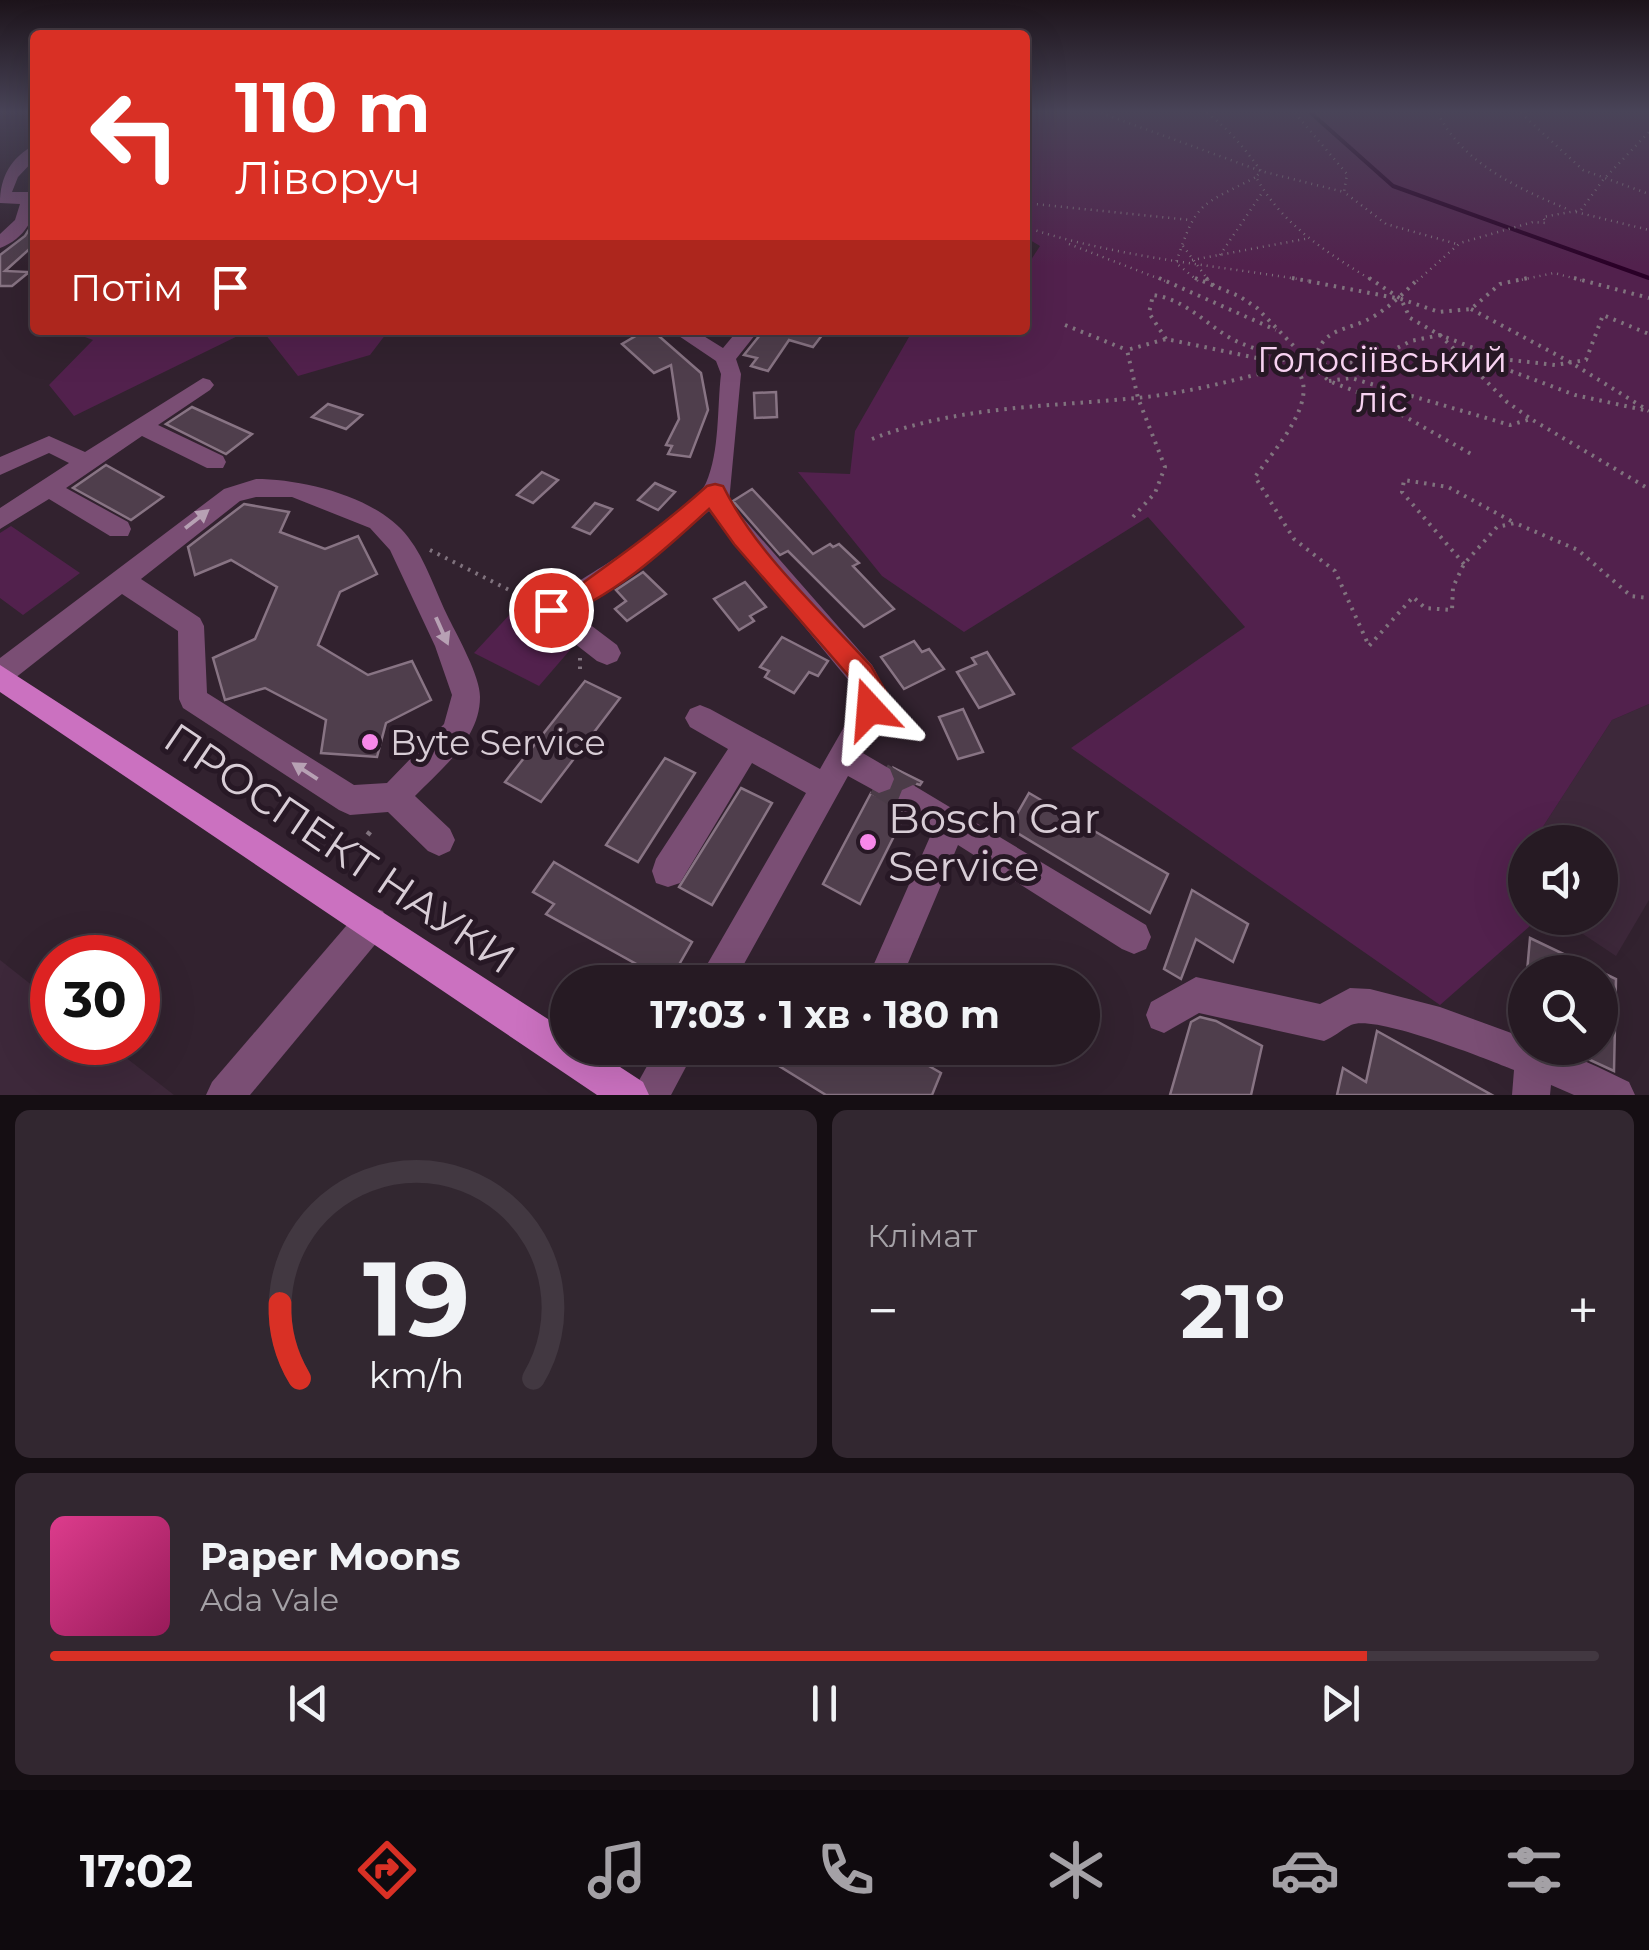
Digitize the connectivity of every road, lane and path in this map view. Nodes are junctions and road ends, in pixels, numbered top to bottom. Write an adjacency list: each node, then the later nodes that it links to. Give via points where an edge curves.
1 (22, 164): 14 (street)
2 (1242, 164): 8 (path)
3 (1256, 164): 8 (path)
4 (1338, 164): 11 (path, via 1347,174)
5 (1484, 164): 16 (path, via 1510,186)
6 (1578, 164): 10 (path)
7 (1618, 164): 10 (path)
8 (1261, 171): 9 (path); 11 (path)
9 (1256, 177): 12 (path); 17 (path, via 1198,208)
10 (1603, 180): 13 (path); 16 (path, via 1581,210)
11 (1344, 192): 23 (path, via 1386,224)
12 (1262, 193): 21 (path); 25 (path)
13 (1649, 194)
14 (0, 199): 22 (street, via 22,195 29,203 20,228)
15 (1030, 204): 17 (path)
16 (1570, 211): 19 (path); 23 (path)
17 (1190, 220): 24 (path)
18 (1030, 229): 20 (path)
19 (1649, 230)
20 (1058, 238): 27 (path); 34 (path)
21 (1311, 238): 25 (path); 31 (path)
22 (0, 243)
23 (1458, 244): 31 (path)
24 (1182, 245): 26 (path); 27 (path)
25 (1220, 255): 26 (path)
26 (1192, 260): 28 (path)
27 (1176, 263): 28 (path); 29 (path)
28 (1196, 267): 29 (path); 31 (path)
29 (1221, 292): 34 (path, via 1257,308)
30 (1649, 298): 32 (path, via 1554,273 1500,284)
31 (1401, 299): 32 (path, via 1439,312); 38 (path, via 1410,318); 45 (path, via 1364,324 1324,335)
32 (1471, 309): 43 (path)
33 (1065, 325): 40 (path)
34 (1280, 332): 45 (path)
35 (1649, 334): 43 (path, via 1603,315 1586,360)
36 (688, 335): 42 (street)
37 (744, 335): 42 (street)
38 (1440, 335): 41 (path); 43 (path, via 1502,358); 45 (path, via 1411,340 1372,361)
39 (1166, 340): 40 (path); 44 (path); 44 (path, via 1150,313 1153,295)
40 (1128, 350): 49 (path)
41 (1458, 350): 51 (path, via 1623,408); 52 (path)
42 (725, 358): 61 (street, via 731,374)
43 (1570, 362): 51 (path)
44 (1294, 365): 45 (path); 49 (path); 67 (path, via 1304,381 1304,400 1255,477 1294,540 1335,571 1369,646 1413,596 1424,608 1452,610)
45 (1313, 366): 46 (path)
46 (1329, 380): 48 (path, via 1352,378); 50 (path)
47 (203, 384): 53 (street)
48 (1391, 392): 50 (path); 52 (path, via 1510,425)
49 (1138, 398): 54 (path, via 942,419); 62 (path, via 1165,467 1155,493)
50 (1380, 403): 55 (path)
51 (1649, 411)
52 (1531, 419): 60 (path)
53 (140, 426): 56 (street); 57 (street)
54 (872, 439)
55 (1473, 455)
56 (86, 462): 58 (street, via 49,444); 59 (street)
57 (216, 462)
58 (0, 467)
59 (48, 488): 63 (street); 65 (street)
60 (1649, 488)
61 (715, 492): 70 (street, via 663,538); 77 (street, via 742,538 873,692)
62 (1133, 517)
63 (0, 520)
64 (1514, 522): 67 (path, via 1497,526); 67 (path, via 1458,490 1426,478 1404,480 1402,492); 69 (path, via 1578,550 1631,596)
65 (119, 529)
66 (416, 544): 70 (path)
67 (1464, 564)
68 (120, 579): 74 (street); 80 (street, one-way to 68, via 350,800 193,699 193,633); 80 (street, one-way to 80, via 213,506 256,488 316,494 379,522 411,560 466,695 457,731)
69 (1649, 598)
70 (551, 610): 71 (street)
71 (607, 653)
72 (580, 655): 73 (path)
73 (580, 674)
74 (0, 676): 87 (main road, ПРОСПЕКТ НАУКИ)
75 (700, 718): 76 (street)
76 (748, 743): 79 (street); 86 (street)
77 (844, 757): 78 (street); 79 (street)
78 (879, 778)
79 (826, 788): 89 (street)
80 (394, 797): 84 (street)
81 (913, 800): 82 (street)
82 (951, 824): 88 (street); 90 (street)
83 (373, 828): 85 (path)
84 (439, 840)
85 (358, 846)
86 (668, 871)
87 (371, 923): 94 (street); 95 (main road, ПРОСПЕКТ НАУКИ)
88 (1134, 937)
89 (725, 965)
90 (890, 965)
91 (1164, 1015): 93 (street, via 1196,995 1324,1023 1350,1006 1387,1007)
92 (668, 1065): 96 (street)
93 (1533, 1078): 97 (street)
94 (225, 1095)
95 (630, 1095)
96 (650, 1095)
97 (1616, 1095)

